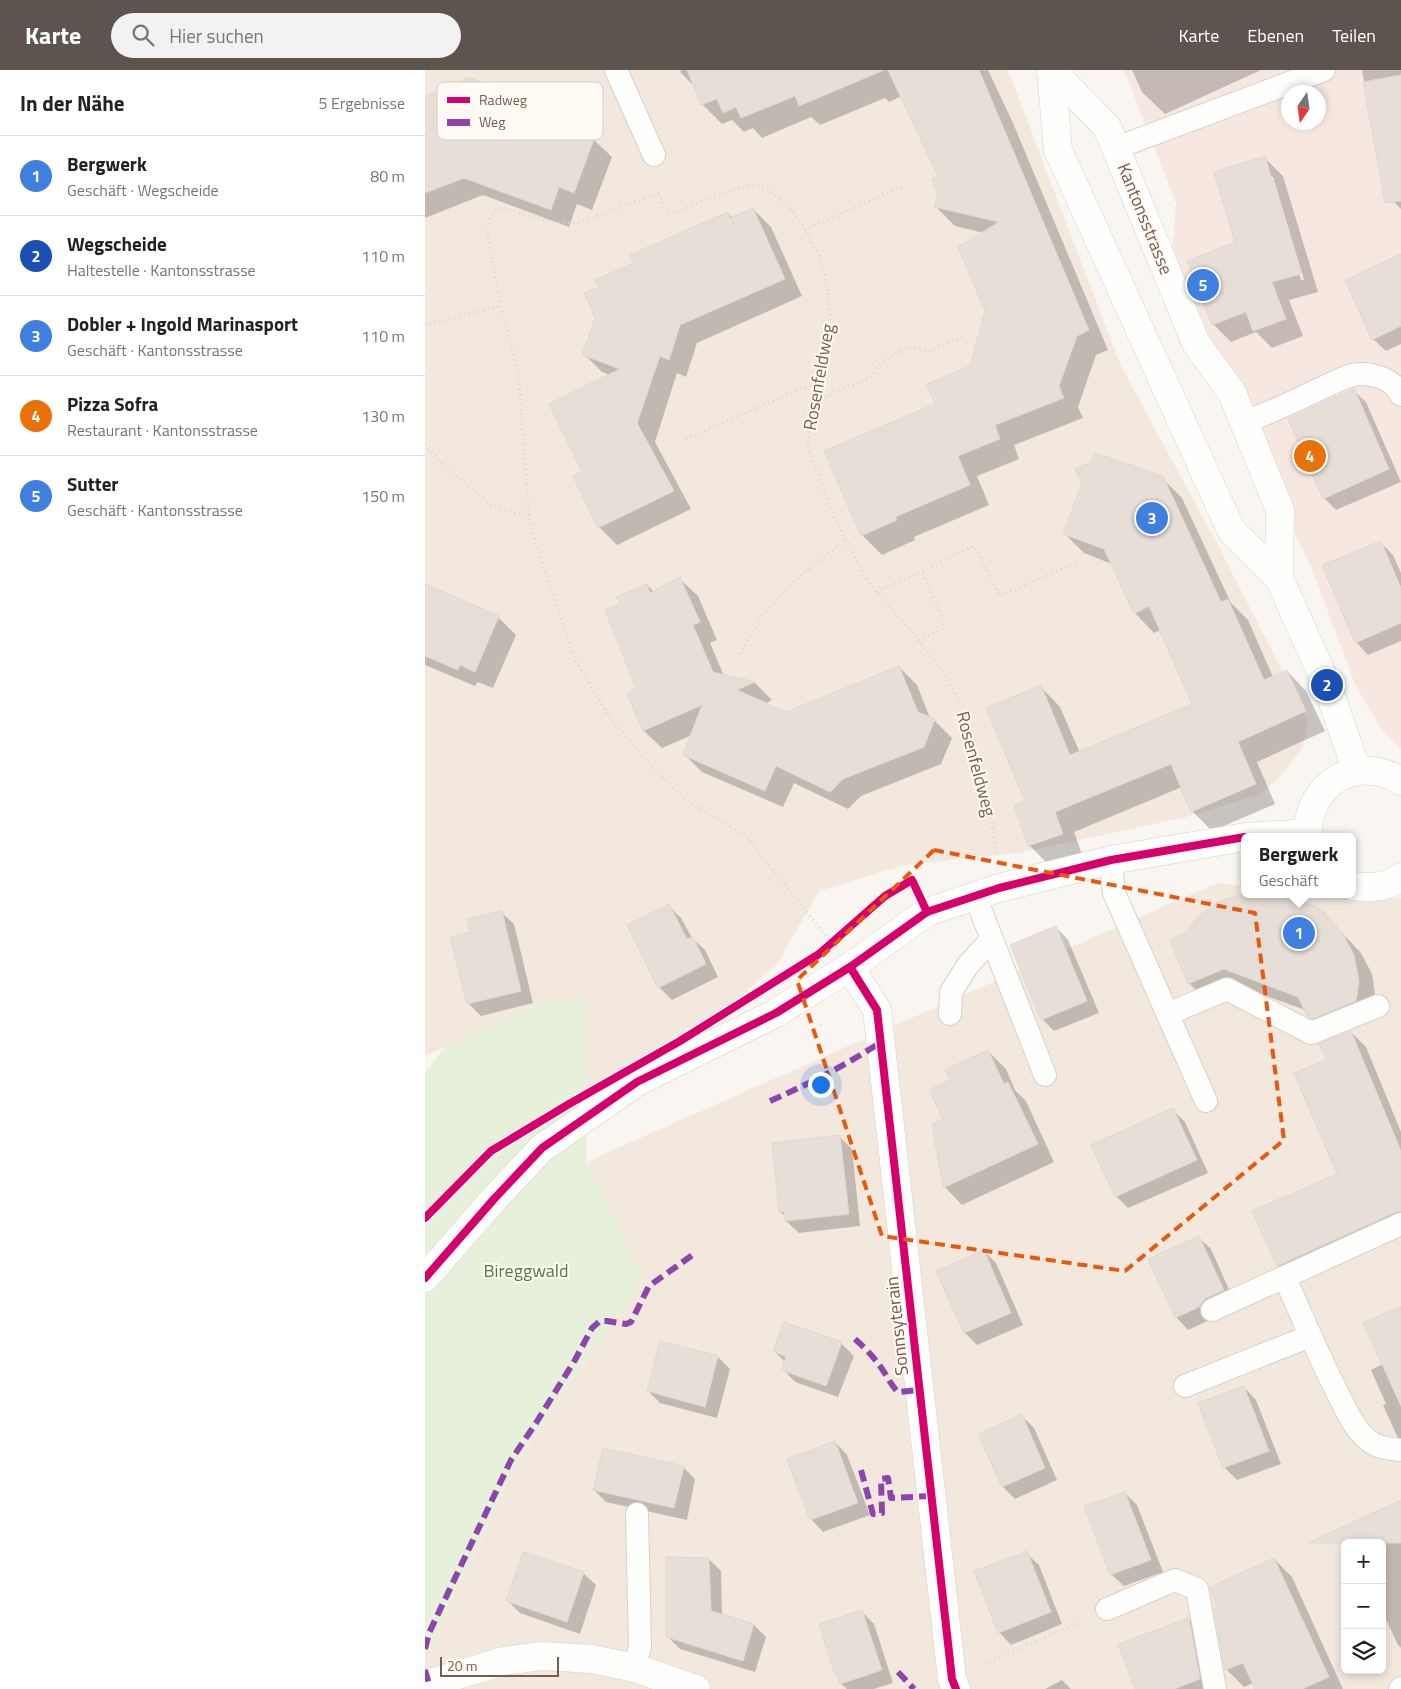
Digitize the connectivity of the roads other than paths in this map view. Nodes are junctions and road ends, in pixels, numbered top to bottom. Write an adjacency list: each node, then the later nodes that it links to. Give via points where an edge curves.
1 (616, 70): 5 (lane)
2 (1051, 70): 4 (street, Kantonsstrasse, via 1107,127); 8 (street, Kantonsstrasse, via 1058,150 1231,530)
3 (1324, 70): 4 (lane)
4 (1116, 148): 7 (street, Kantonsstrasse, via 1196,343 1233,393)
5 (654, 155)
6 (1401, 395): 7 (lane, via 1397,387 1384,378 1358,374)
7 (1244, 422): 8 (street, Kantonsstrasse, via 1280,510)
8 (1279, 578): 9 (street, Kantonsstrasse, via 1327,684)
9 (1357, 771): 10 (street, via 1387,773); 11 (street, via 1326,786 1310,816)
10 (1401, 781)
11 (1309, 833)
12 (1241, 838): 13 (street)
13 (1111, 860): 16 (street); 21 (lane, via 1114,893)
14 (1399, 882): 15 (street, via 1368,888)
15 (1356, 886)
16 (987, 892): 17 (lane); 18 (street, via 927,912)
17 (992, 939): 20 (lane, via 967,965 951,992); 22 (lane)
18 (850, 967): 25 (street, via 776,1013 637,1082 543,1148); 36 (street, Sonnsyterain, via 877,1010 952,1678)
19 (1378, 1006): 21 (lane, via 1311,1033 1227,989)
20 (950, 1014)
21 (1168, 1014): 23 (lane)
22 (1045, 1075)
23 (1206, 1101)
24 (1401, 1224): 26 (lane)
25 (425, 1278)
26 (1285, 1278): 27 (lane); 28 (lane)
27 (1212, 1310)
28 (1309, 1336): 29 (lane); 30 (lane, via 1347,1412 1362,1434 1372,1443)
29 (1185, 1386)
30 (1401, 1450)
31 (637, 1514): 33 (lane, via 640,1646)
32 (1107, 1609): 37 (lane, via 1175,1580 1197,1589)
33 (635, 1668): 34 (street, via 592,1659 542,1656 504,1661); 35 (street)
34 (425, 1686)
35 (696, 1689)
36 (956, 1689)
37 (1215, 1689)

